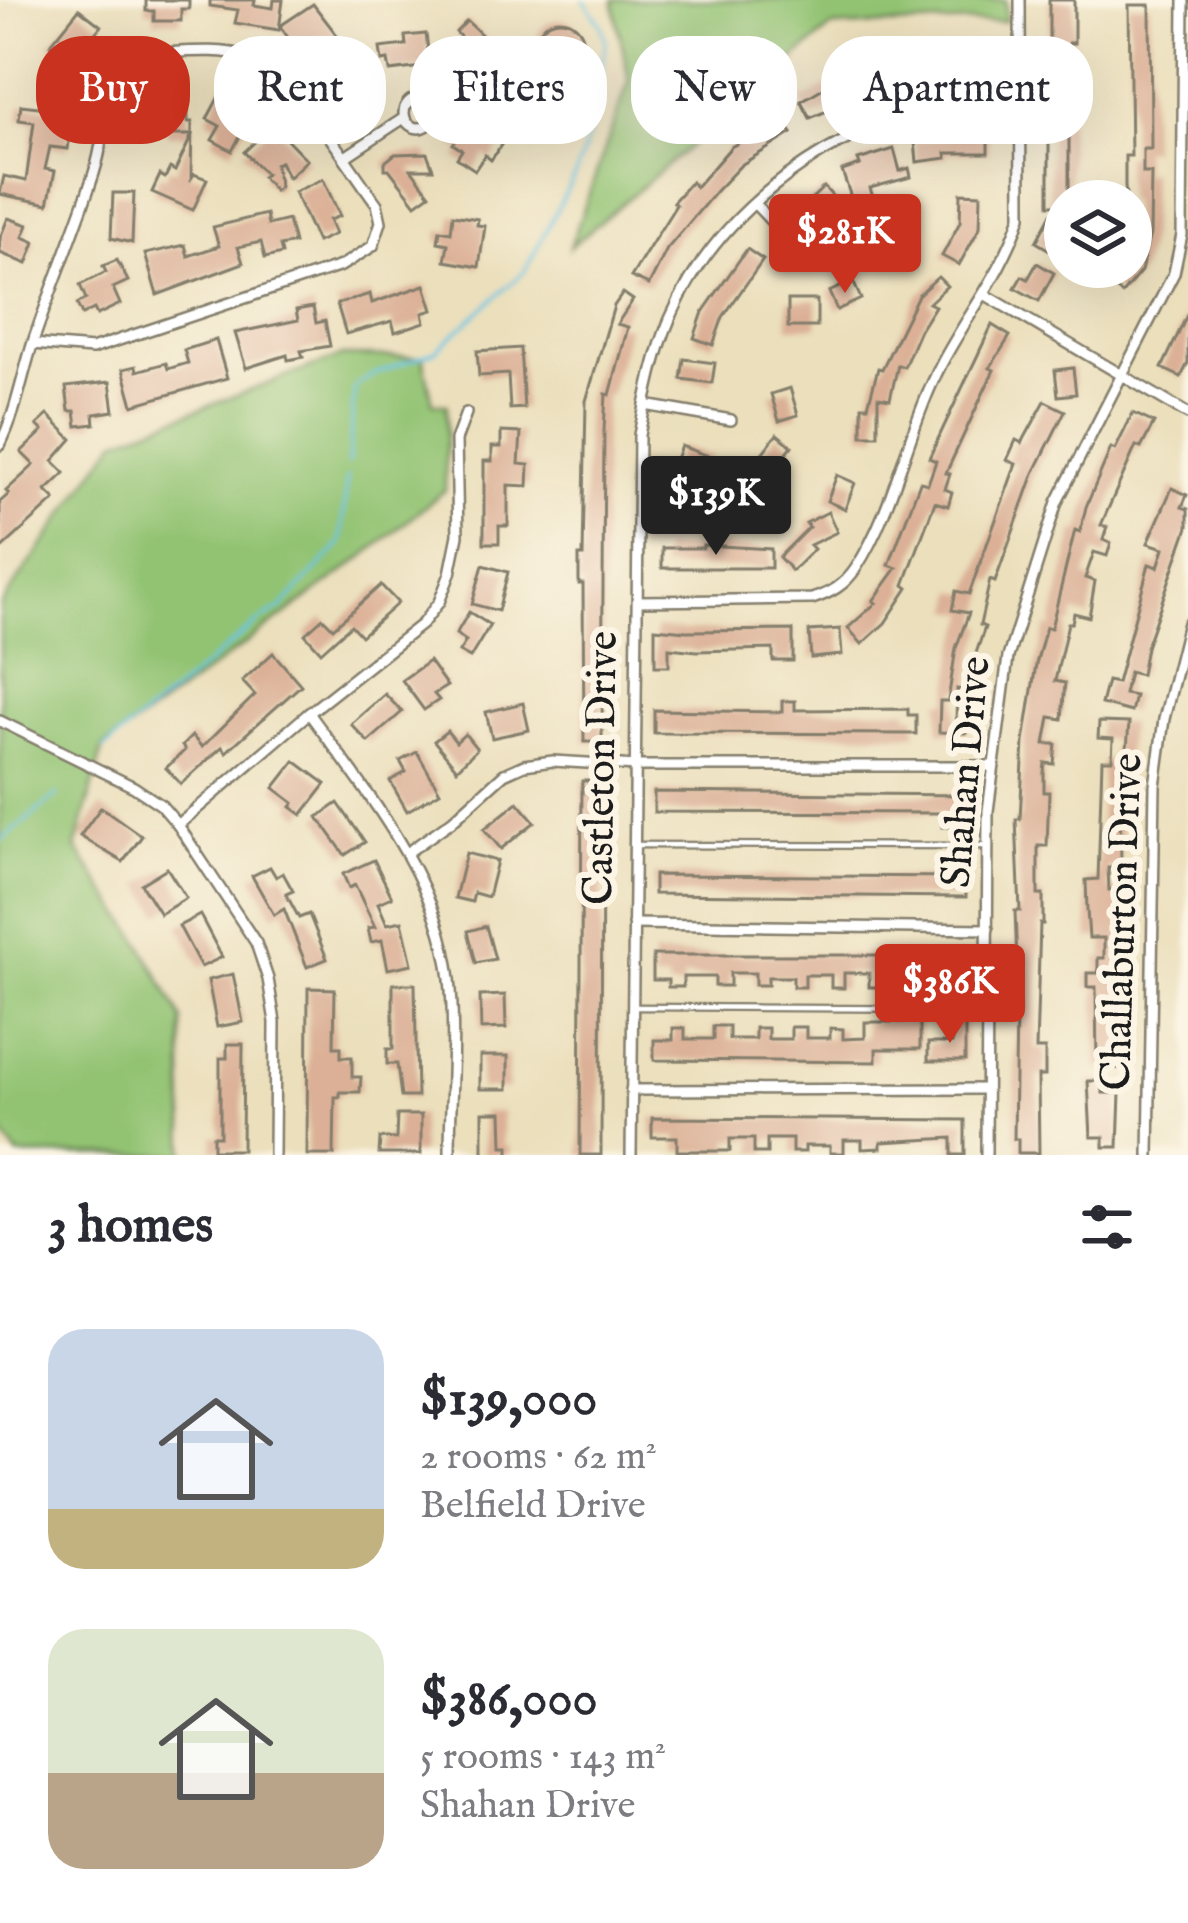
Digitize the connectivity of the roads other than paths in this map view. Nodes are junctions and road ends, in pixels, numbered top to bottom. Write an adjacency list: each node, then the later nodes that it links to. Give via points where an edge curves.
1 (1020, 0): 3 (street)
2 (1184, 0): 12 (street, Shahan Drive, via 1182,235 1174,273)
3 (1020, 36)
4 (404, 118): 7 (street)
5 (840, 144): 8 (street, Castleton Drive)
6 (1021, 144): 10 (street, via 1021,216)
7 (345, 157): 11 (street, via 381,222 361,256 92,349); 11 (street, via 253,57 136,54 114,82 94,173)
8 (755, 204): 9 (street); 13 (street, Castleton Drive, via 684,291)
9 (803, 255)
10 (986, 296): 12 (street); 18 (street, via 942,362 849,578 812,599)
11 (33, 344): 17 (street)
12 (1124, 375): 15 (street); 23 (street, Shahan Drive, via 1057,502 1028,584)
13 (645, 405): 16 (street); 18 (street, Castleton Drive)
14 (466, 413): 20 (street, via 456,440 458,535 439,602 422,625)
15 (1188, 414)
16 (731, 420)
17 (0, 445)
18 (638, 601): 22 (street, Castleton Drive)
19 (1188, 623): 38 (street, Challaburton Drive, via 1155,786)
20 (309, 713): 24 (street); 27 (street)
21 (0, 721): 24 (street, via 134,787)
22 (637, 766): 23 (street); 25 (street, Castleton Drive); 27 (street, via 524,765)
23 (992, 766): 26 (street, Shahan Drive)
24 (178, 824): 34 (street, via 256,943 268,979)
25 (635, 845): 26 (lane); 28 (street, Castleton Drive)
26 (987, 846): 29 (street, Shahan Drive)
27 (408, 852): 35 (street, via 449,978)
28 (633, 924): 29 (street); 30 (street, Castleton Drive)
29 (988, 928): 31 (street, Shahan Drive)
30 (632, 1007): 31 (lane); 33 (street, Castleton Drive)
31 (987, 1009): 32 (street, Shahan Drive)
32 (986, 1089): 33 (street); 37 (street, Shahan Drive)
33 (632, 1090): 36 (street, Castleton Drive)
34 (274, 1155)
35 (450, 1155)
36 (631, 1155)
37 (986, 1155)
38 (1149, 1155)

